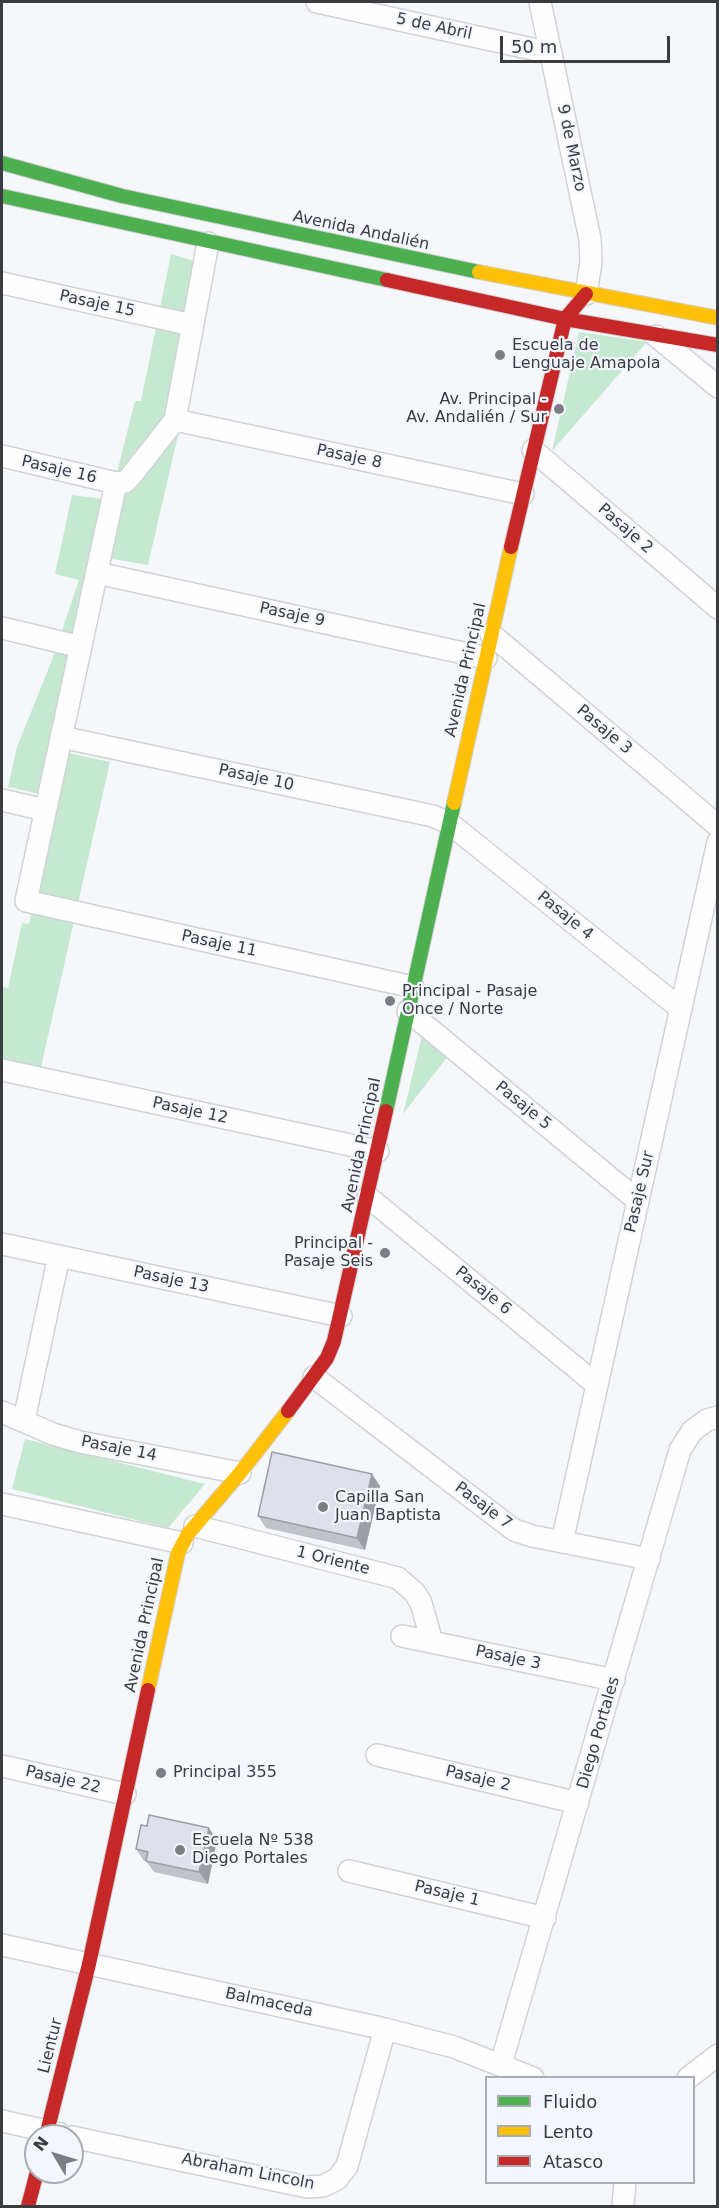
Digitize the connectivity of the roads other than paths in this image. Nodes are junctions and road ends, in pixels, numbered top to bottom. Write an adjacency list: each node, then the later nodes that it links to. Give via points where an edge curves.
1 (317, 2): 3 (street, 5 de Abril)
2 (540, 2): 3 (street, 9 de Marzo)
3 (551, 53): 8 (street, 9 de Marzo, via 590,239)
4 (2, 163): 8 (main road, Avenida Andalién, via 122,196)
5 (2, 196): 6 (main road)
6 (208, 243): 10 (main road); 11 (street)
7 (2, 283): 11 (street, Pasaje 15)
8 (586, 294): 9 (main road, Avenida Andalién); 10 (main road, Avenida Principal)
9 (717, 318)
10 (565, 319): 12 (main road); 16 (main road, Avenida Principal)
11 (192, 325): 15 (street)
12 (653, 334): 13 (main road); 14 (street)
13 (717, 345)
14 (717, 387)
15 (175, 420): 18 (street, via 130,477); 19 (street, Pasaje 8)
16 (533, 450): 19 (main road, Avenida Principal); 21 (street, Pasaje 2)
17 (2, 456): 18 (street, Pasaje 16)
18 (116, 483): 20 (street)
19 (523, 494): 23 (main road, Avenida Principal)
20 (97, 573): 24 (street); 25 (street, Pasaje 9)
21 (717, 608)
22 (2, 628): 24 (street)
23 (491, 634): 25 (main road, Avenida Principal); 30 (street, Pasaje 3)
24 (81, 647): 26 (street)
25 (486, 658): 29 (main road, Avenida Principal)
26 (61, 736): 28 (street); 29 (street, Pasaje 10, via 433,816)
27 (2, 800): 28 (street)
28 (45, 810): 32 (street, Pasaje 11, via 26,902)
29 (449, 823): 32 (main road, Avenida Principal); 33 (street, Pasaje 4)
30 (717, 826)
31 (717, 842): 33 (street, Pasaje Sur)
32 (413, 987): 34 (main road, Avenida Principal)
33 (681, 1009): 38 (street, Pasaje Sur)
34 (408, 1011): 36 (main road, Avenida Principal); 38 (street, Pasaje 5)
35 (2, 1070): 36 (street, Pasaje 12)
36 (378, 1151): 37 (main road, Avenida Principal)
37 (368, 1197): 41 (main road, Avenida Principal); 43 (street, Pasaje 6)
38 (638, 1201): 43 (street, Pasaje Sur)
39 (2, 1244): 40 (street, Pasaje 13)
40 (59, 1256): 41 (street, Pasaje 13); 46 (street)
41 (341, 1316): 42 (main road, Avenida Principal, via 327,1358)
42 (314, 1377): 47 (main road, Avenida Principal); 50 (street, Pasaje 7, via 514,1530)
43 (597, 1385): 50 (street, Pasaje Sur)
44 (2, 1412): 46 (street, Pasaje 14)
45 (717, 1417): 51 (street, Diego Portales, via 692,1431 680,1450)
46 (24, 1420): 47 (street, Pasaje 14, via 80,1442)
47 (240, 1473): 49 (main road, Avenida Principal)
48 (3, 1510): 49 (street, 1 Oriente)
49 (189, 1535): 53 (street, 1 Oriente, via 398,1578 421,1603); 57 (main road, Avenida Principal, via 175,1563)
50 (562, 1542): 51 (street, Pasaje 7)
51 (649, 1559): 54 (street, Diego Portales)
52 (402, 1636): 53 (street, Pasaje 3)
53 (432, 1642): 54 (street, Pasaje 3)
54 (614, 1680): 58 (street, Diego Portales)
55 (377, 1755): 58 (street, Pasaje 2)
56 (2, 1766): 57 (street, Pasaje 22)
57 (125, 1794): 62 (main road, Avenida Principal)
58 (578, 1803): 60 (street, Diego Portales)
59 (349, 1871): 60 (street, Pasaje 1)
60 (545, 1917): 65 (street, Diego Portales)
61 (2, 1945): 62 (street, Balmaceda)
62 (89, 1964): 63 (street, Balmaceda); 69 (main road, Lientur)
63 (385, 2028): 65 (street, Balmaceda); 71 (street, Abraham Lincoln, via 347,2166 337,2179 323,2186 307,2187)
64 (717, 2055): 67 (street)
65 (501, 2064): 66 (street, Balmaceda)
66 (528, 2076)
67 (691, 2076)
68 (2, 2121): 70 (street, Abraham Lincoln)
69 (49, 2124)
70 (24, 2128)
71 (84, 2139)
72 (34, 2184): 74 (main road)
73 (625, 2184): 75 (street)
74 (28, 2206)
75 (623, 2206)

